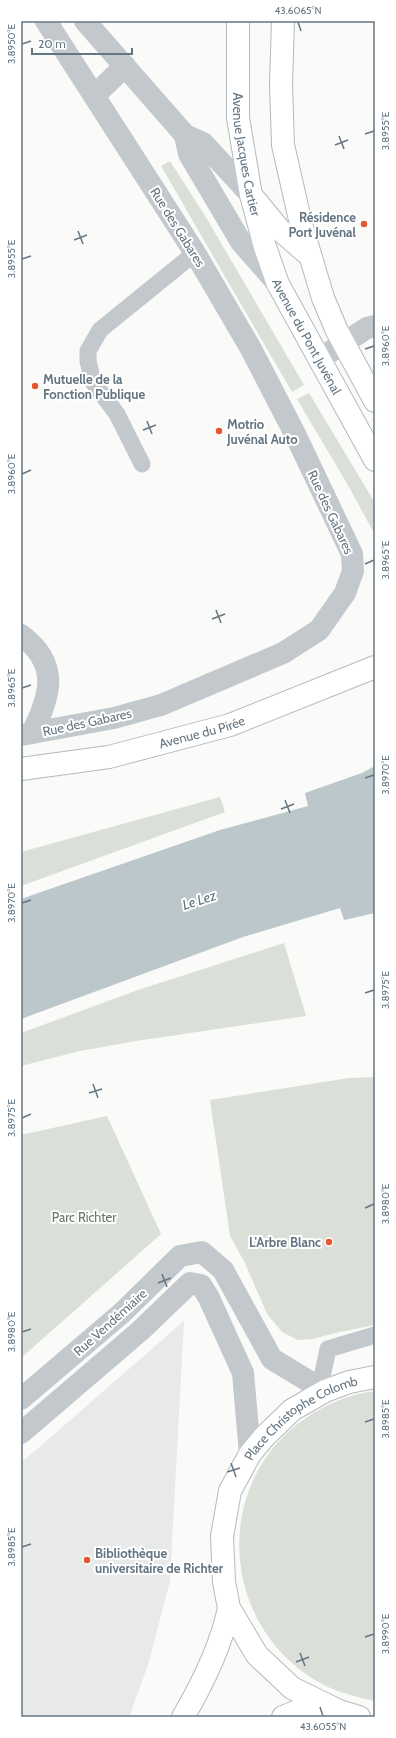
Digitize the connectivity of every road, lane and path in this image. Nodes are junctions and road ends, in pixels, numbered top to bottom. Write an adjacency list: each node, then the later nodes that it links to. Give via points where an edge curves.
1 (46, 21): 6 (street, Rue des Gabares)
2 (85, 21): 5 (street, Avenue du Pont Juvénal)
3 (238, 21): 8 (main road, Avenue Jacques Cartier, via 238,118)
4 (283, 21): 10 (main road, via 283,145)
5 (125, 66): 6 (street); 7 (street, Avenue du Pont Juvénal)
6 (94, 96): 9 (street, Rue des Gabares)
7 (185, 135): 8 (street, Avenue du Pont Juvénal, via 203,143); 11 (street, Avenue du Pont Juvénal, via 189,154 241,242)
8 (251, 195): 10 (main road, Avenue du Pont Juvénal, via 279,229); 11 (main road, Avenue Jacques Cartier)
9 (195, 253): 17 (lane, via 100,330 88,351 93,382 117,414); 20 (street, Rue des Gabares, via 251,349 294,432 352,554 353,571 345,593 319,630 283,653 161,705 114,718)
10 (310, 256): 13 (main road, via 323,298)
11 (278, 284): 14 (main road, Avenue du Pont Juvénal)
12 (375, 326): 13 (street)
13 (343, 343): 14 (street); 15 (main road)
14 (319, 359): 16 (main road, Avenue du Pont Juvénal)
15 (375, 401)
16 (375, 460)
17 (142, 464)
18 (21, 635): 20 (street, Rue des Gabares, via 36,649 44,662 49,679 42,713)
19 (375, 667): 21 (main road, Avenue du Pirée, via 230,725 110,757)
20 (26, 734)
21 (21, 769)
22 (375, 1335): 24 (lane, via 328,1349 322,1376)
23 (375, 1377): 24 (main road, Place Christophe Colomb, via 349,1382)
24 (325, 1391): 25 (street, Rue Vendémiaire, via 272,1359 223,1270 202,1252 180,1256 123,1312); 27 (main road, Place Christophe Colomb, via 292,1410)
25 (21, 1399)
26 (21, 1433): 27 (street, Rue Vendémiaire, via 140,1331 190,1283 201,1285 209,1298 243,1373)
27 (250, 1454): 28 (main road, Place Christophe Colomb, via 230,1491 222,1536 224,1582)
28 (229, 1608): 29 (main road, Place Christophe Colomb, via 257,1655 292,1688); 30 (main road, via 226,1626 205,1678)
29 (349, 1714): 31 (main road, via 300,1710)
30 (183, 1717)
31 (283, 1717)

